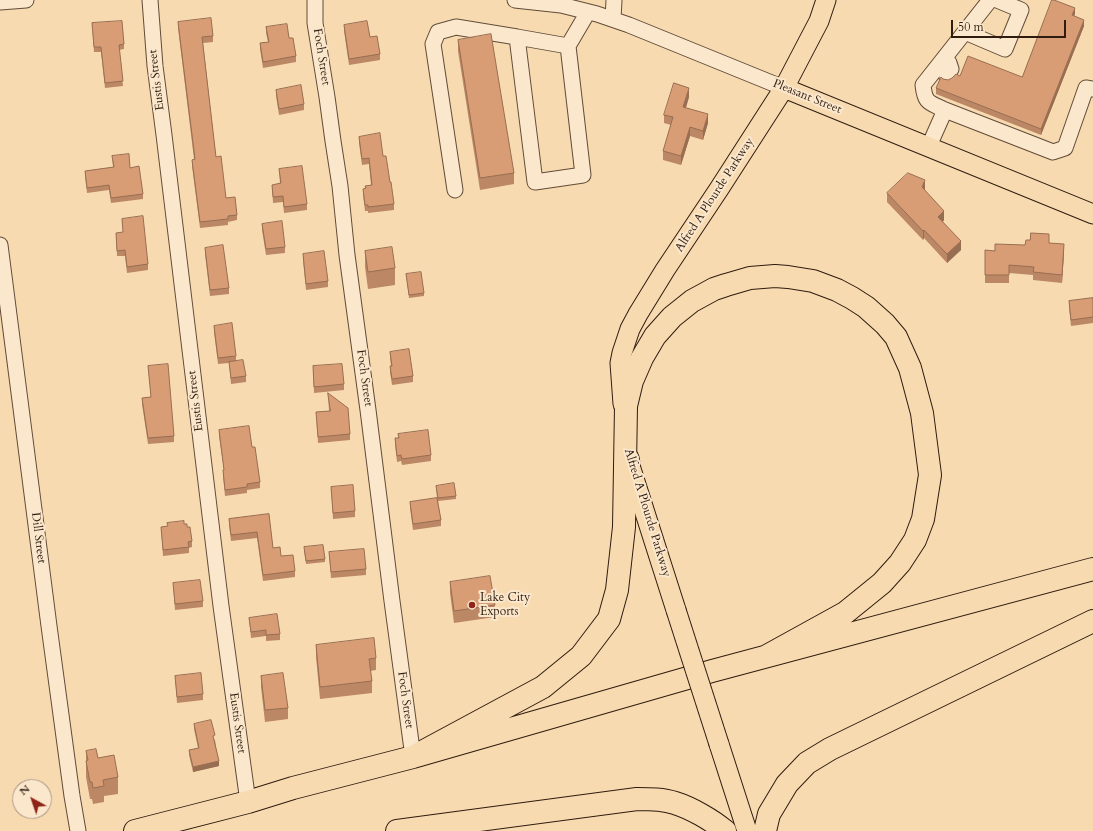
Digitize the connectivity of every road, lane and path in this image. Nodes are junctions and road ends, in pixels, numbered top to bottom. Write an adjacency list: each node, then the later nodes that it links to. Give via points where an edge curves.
1 (26, 0): 9 (street)
2 (150, 0): 29 (street, Eustis Street, via 154,66)
3 (314, 0): 28 (street, Foch Street)
4 (515, 0): 10 (street, Pleasant Street, via 561,5)
5 (614, 0): 11 (street)
6 (826, 0): 17 (main road, Alfred A Plourde Parkway, via 819,21)
7 (990, 0): 12 (street)
8 (997, 0): 12 (street, via 1021,10 1005,48)
9 (0, 2)
10 (588, 12): 11 (street, Pleasant Street); 14 (street)
11 (613, 19): 17 (street, Pleasant Street)
12 (965, 32): 15 (street)
13 (517, 37): 14 (street); 14 (street, via 535,182 583,175); 21 (street, via 456,27 438,32 433,44)
14 (568, 46)
15 (945, 57): 16 (street, via 951,69); 19 (street, via 923,85 924,96 928,102)
16 (947, 76)
17 (784, 88): 20 (main road, Pleasant Street); 24 (main road, Alfred A Plourde Parkway, via 665,270 630,329 620,363)
18 (1093, 89): 19 (street, via 1086,88 1065,148 1053,152)
19 (940, 104): 20 (street)
20 (929, 146): 22 (main road, Pleasant Street)
21 (455, 190)
22 (1093, 214)
23 (0, 245): 30 (street, Dill Street)
24 (625, 430): 27 (highway, via 626,406 632,381 655,336 672,317 692,301 714,289 750,278 776,276 813,281 837,290 866,307 896,337 910,368 922,413 930,475 923,519 915,540 900,563 882,583 846,613); 28 (highway, via 624,527 617,590 609,619 581,656 543,687); 34 (main road, Alfred A Plourde Parkway, bridge, via 631,469)
25 (1093, 568): 27 (highway)
26 (1093, 621): 35 (highway, via 830,749 807,763 787,784 769,814)
27 (767, 656): 28 (highway)
28 (413, 757): 29 (highway)
29 (248, 802): 31 (highway)
30 (78, 831)
31 (135, 831)
32 (397, 831): 33 (highway, via 638,799 675,803 692,810)
33 (725, 831)
34 (747, 831)
35 (765, 831)

